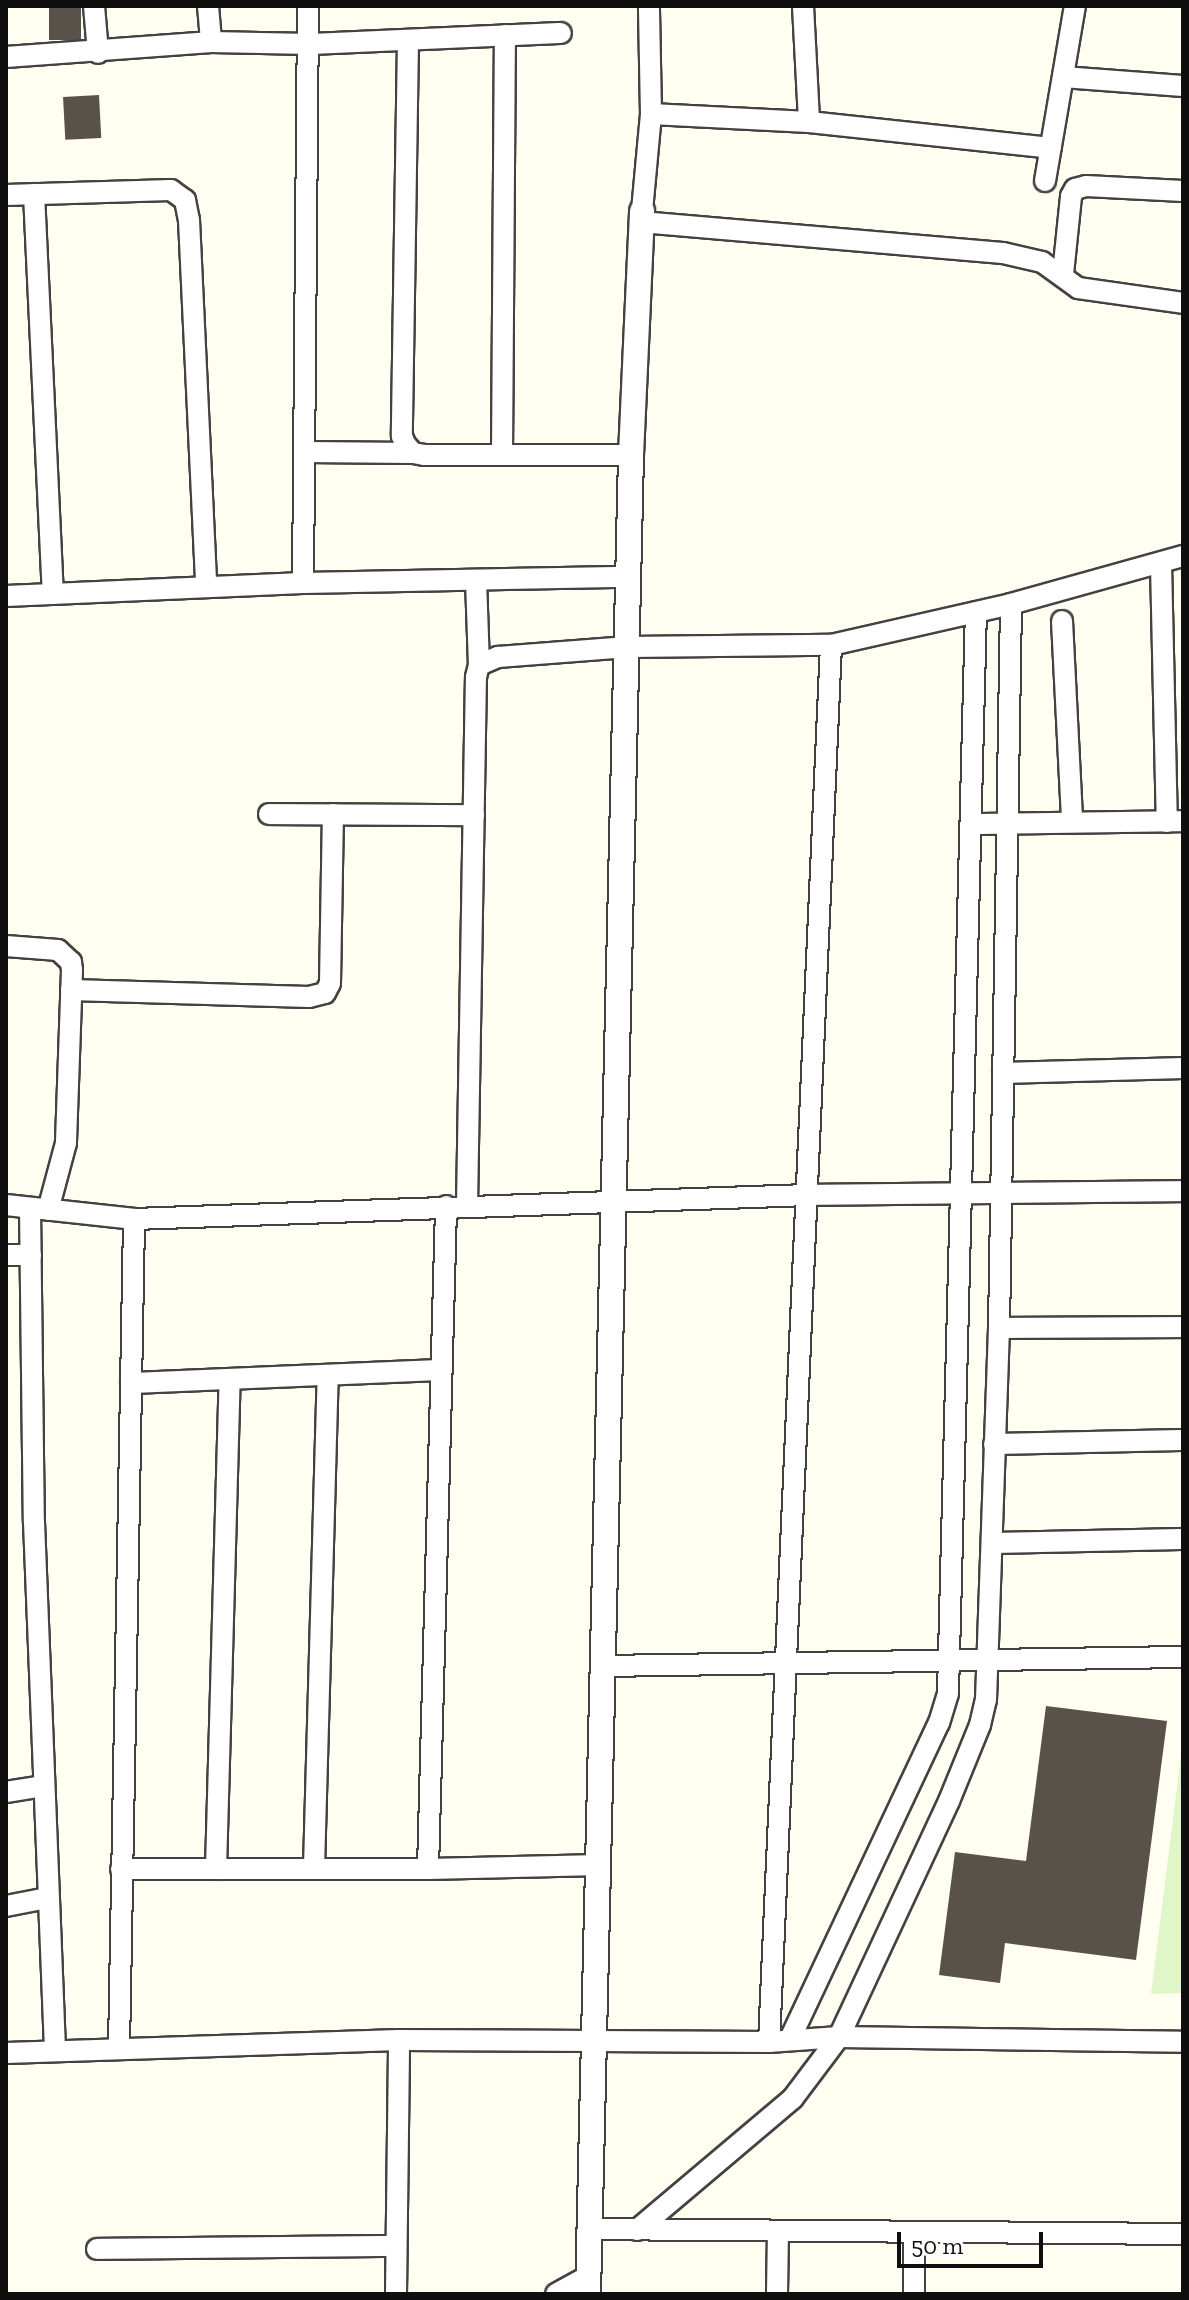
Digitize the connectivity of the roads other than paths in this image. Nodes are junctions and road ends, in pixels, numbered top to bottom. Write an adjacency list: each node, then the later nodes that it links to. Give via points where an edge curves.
1 (94, 6): 12 (street)
2 (208, 6): 10 (street)
3 (308, 6): 11 (street)
4 (649, 6): 16 (street)
5 (803, 6): 17 (street)
6 (1075, 6): 14 (street)
7 (561, 33): 8 (street)
8 (505, 35): 9 (street); 28 (street)
9 (408, 40): 11 (street); 27 (street, via 402,436)
10 (211, 42): 11 (street); 12 (street)
11 (310, 44): 26 (street)
12 (98, 53): 13 (street)
13 (6, 57)
14 (1063, 77): 15 (street); 18 (street)
15 (1183, 86)
16 (651, 114): 17 (street); 23 (street)
17 (809, 122): 18 (street)
18 (1051, 148): 19 (street)
19 (1045, 181)
20 (1183, 191): 24 (street, via 1075,189)
21 (34, 194): 22 (street); 35 (street, via 171,190 185,200); 36 (street)
22 (6, 195)
23 (641, 216): 24 (street, via 1003,253 1042,262); 29 (street)
24 (1063, 274): 25 (street, via 1078,288)
25 (1183, 303)
26 (305, 452): 27 (street); 34 (street)
27 (413, 453): 28 (street)
28 (502, 455): 29 (street)
29 (631, 455): 32 (street)
30 (1183, 556): 31 (street)
31 (1161, 564): 38 (street); 48 (street)
32 (629, 577): 33 (street); 42 (street)
33 (476, 580): 34 (street); 43 (street)
34 (303, 583): 35 (street)
35 (206, 587): 36 (street)
36 (53, 594): 37 (street)
37 (6, 596)
38 (1011, 604): 39 (street); 50 (street)
39 (976, 612): 41 (street); 49 (street)
40 (1062, 621): 47 (street)
41 (831, 645): 42 (street); 58 (street)
42 (628, 647): 43 (street, via 498,657); 59 (street)
43 (479, 665): 46 (street)
44 (269, 814): 45 (street)
45 (333, 814): 46 (street); 52 (street, via 330,983 325,993 309,997)
46 (474, 815): 62 (street)
47 (1072, 821): 48 (street); 50 (street)
48 (1175, 821)
49 (972, 824): 50 (street); 55 (street)
50 (1007, 824): 54 (street)
51 (6, 946): 52 (street, via 65,954 71,962)
52 (71, 990): 63 (street, via 66,1143)
53 (1183, 1068): 54 (street)
54 (1003, 1073): 57 (street)
55 (963, 1191): 57 (street); 58 (street); 78 (street)
56 (1183, 1191): 57 (street)
57 (1000, 1192): 68 (street)
58 (807, 1195): 59 (street); 80 (street)
59 (614, 1204): 62 (street); 81 (street)
60 (6, 1205): 63 (street)
61 (446, 1206): 62 (street); 64 (street); 69 (street)
62 (467, 1206)
63 (39, 1209): 64 (street); 66 (street)
64 (134, 1219): 72 (street)
65 (6, 1255): 66 (street)
66 (31, 1255): 82 (street)
67 (1183, 1327): 68 (street)
68 (999, 1328): 74 (street)
69 (441, 1370): 70 (street); 88 (street)
70 (328, 1375): 71 (street); 85 (street)
71 (230, 1379): 72 (street); 87 (street)
72 (131, 1383): 86 (street)
73 (1183, 1440): 74 (street)
74 (994, 1444): 76 (street)
75 (1183, 1539): 76 (street)
76 (992, 1543): 79 (street)
77 (1183, 1657): 79 (street)
78 (950, 1660): 79 (street); 80 (street); 92 (street, via 939,1723)
79 (989, 1660): 91 (street, via 986,1700 970,1750)
80 (787, 1664): 81 (street); 95 (street)
81 (603, 1666): 84 (street)
82 (43, 1786): 83 (street); 89 (street)
83 (6, 1792)
84 (600, 1865): 88 (street); 94 (street)
85 (314, 1867): 87 (street); 88 (street)
86 (121, 1869): 87 (street); 97 (street)
87 (216, 1869)
88 (428, 1869)
89 (47, 1898): 90 (street); 98 (street)
90 (6, 1906)
91 (839, 2037): 92 (street); 96 (street); 101 (street, via 793,2098)
92 (790, 2039): 95 (street)
93 (399, 2040): 94 (street); 97 (street); 105 (street)
94 (594, 2042): 95 (street); 100 (street)
95 (769, 2042)
96 (1183, 2042)
97 (119, 2048): 98 (street)
98 (55, 2049): 99 (street)
99 (6, 2053)
100 (589, 2229): 101 (street); 107 (street)
101 (637, 2230): 102 (street)
102 (778, 2232): 103 (street); 110 (street)
103 (914, 2234): 104 (street); 111 (street)
104 (1183, 2234)
105 (396, 2246): 106 (street); 108 (street)
106 (97, 2249)
107 (588, 2285): 109 (street)
108 (396, 2294)
109 (556, 2294)
110 (777, 2294)
111 (914, 2294)

